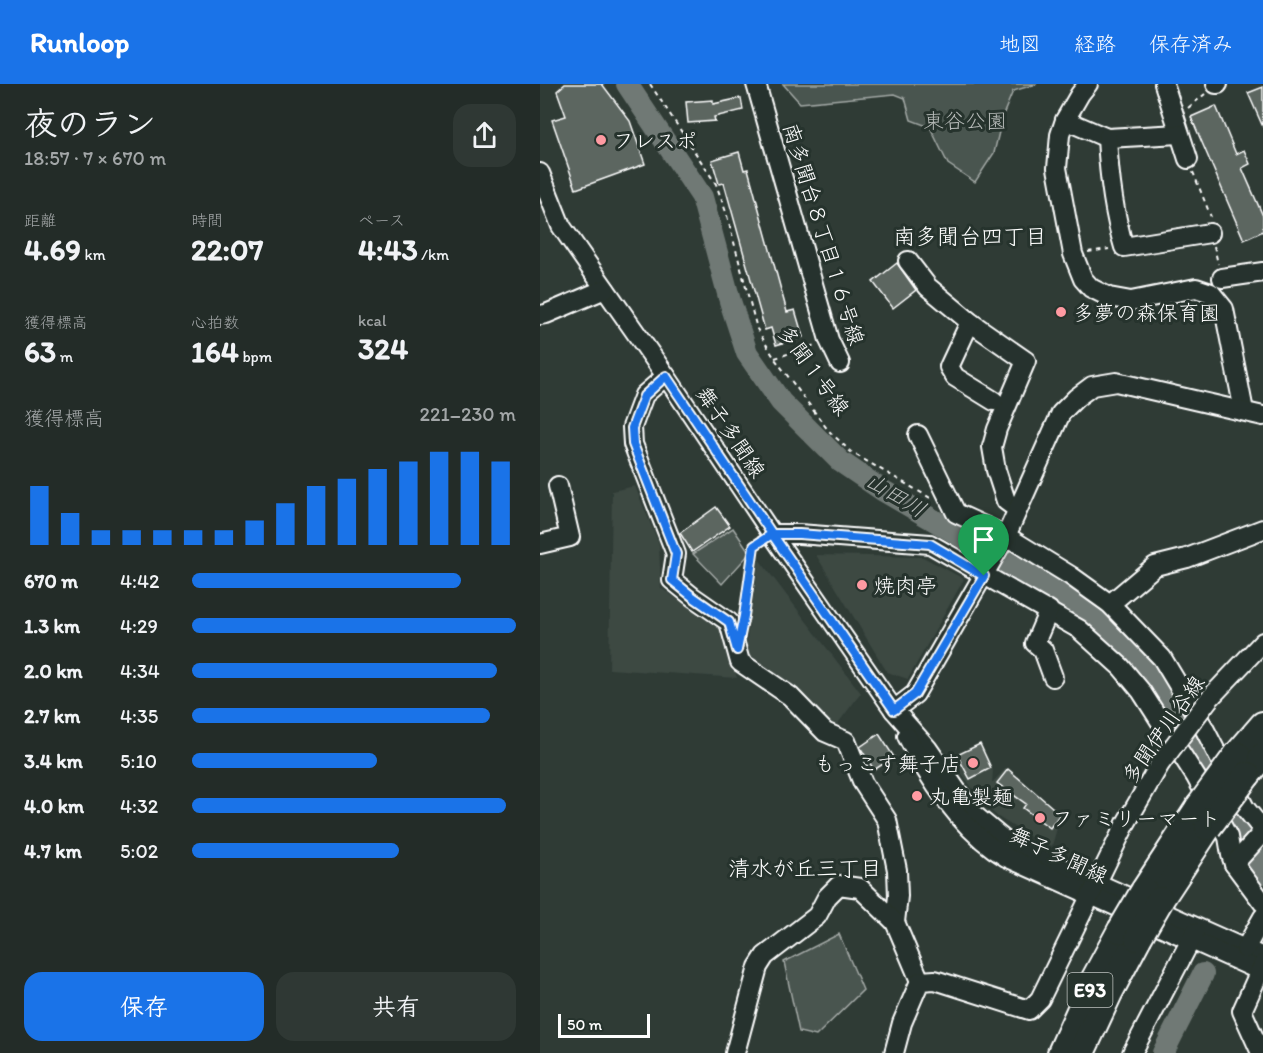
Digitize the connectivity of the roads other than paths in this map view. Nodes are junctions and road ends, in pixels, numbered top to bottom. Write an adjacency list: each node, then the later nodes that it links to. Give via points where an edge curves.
1 (756, 84): 16 (street, 南多聞台８丁目１６号線)
2 (1088, 84): 4 (street)
3 (1164, 84): 5 (street)
4 (1065, 120): 6 (street); 19 (street, via 1057,168 1073,254 1083,279 1109,297 1131,301 1196,288 1211,293 1224,309)
5 (1179, 134): 6 (street); 7 (street)
6 (1107, 138): 9 (street, via 1115,216 1124,247)
7 (1188, 159)
8 (540, 173): 13 (street, 舞子多聞線, via 561,226)
9 (1210, 225)
10 (908, 261): 15 (street, via 928,287)
11 (1263, 273): 12 (street)
12 (1222, 278)
13 (605, 289): 14 (street); 17 (street, 舞子多聞線)
14 (540, 315)
15 (970, 322): 18 (street, via 949,367 955,377); 23 (street, via 1026,361 992,447 1006,501)
16 (840, 363)
17 (666, 376): 25 (street, 舞子多聞線); 41 (street, via 644,396 632,428 633,444 676,554 672,580 729,622 740,662 790,696 825,732 846,741 863,783 887,820 897,870)
18 (994, 400)
19 (1244, 411): 20 (street); 23 (street, via 1116,382 1092,386 1061,413)
20 (1263, 416)
21 (918, 435): 26 (street, via 956,513)
22 (558, 486): 27 (street, via 570,537)
23 (1017, 509): 26 (street)
24 (1263, 529): 29 (street, via 1188,558 1155,566)
25 (772, 534): 28 (street, via 930,544); 33 (street, 舞子多聞線)
26 (1006, 536): 28 (street); 29 (street)
27 (540, 544)
28 (984, 576): 30 (street); 33 (street, via 915,694)
29 (1110, 604): 36 (street, via 1162,658 1245,808)
30 (1049, 610): 32 (street, via 1035,643 1043,650); 37 (street, via 1079,629 1141,691 1223,827)
31 (1263, 642): 38 (street, 多聞伊川谷線, bridge, via 1209,699 1160,764)
32 (1053, 677)
33 (894, 710): 38 (street, 舞子多聞線, via 928,749 973,813 1009,844)
34 (1263, 725): 35 (highway, E93)
35 (1249, 762): 42 (highway, E93, bridge, via 1204,817)
36 (1263, 831): 37 (street)
37 (1234, 864): 39 (street)
38 (1093, 889): 43 (street, 舞子多聞線); 46 (street, 多聞伊川谷線, via 1040,999 1029,1010 934,980)
39 (1263, 903)
40 (1263, 917): 44 (street)
41 (895, 922): 46 (street); 47 (street, via 860,888 839,885 827,897 818,916 765,956 758,967)
42 (1130, 934): 49 (highway, E93, via 1094,982); 50 (highway, E93, via 1109,993)
43 (1193, 934): 44 (street, 舞子多聞線); 45 (street, 舞子多聞線); 51 (street)
44 (1245, 949): 45 (street, 舞子多聞線)
45 (1262, 966): 52 (street, via 1242,1011)
46 (920, 981): 48 (street)
47 (735, 1053)
48 (894, 1053)
49 (1061, 1053)
50 (1081, 1053)
51 (1132, 1053)
52 (1262, 1053)

